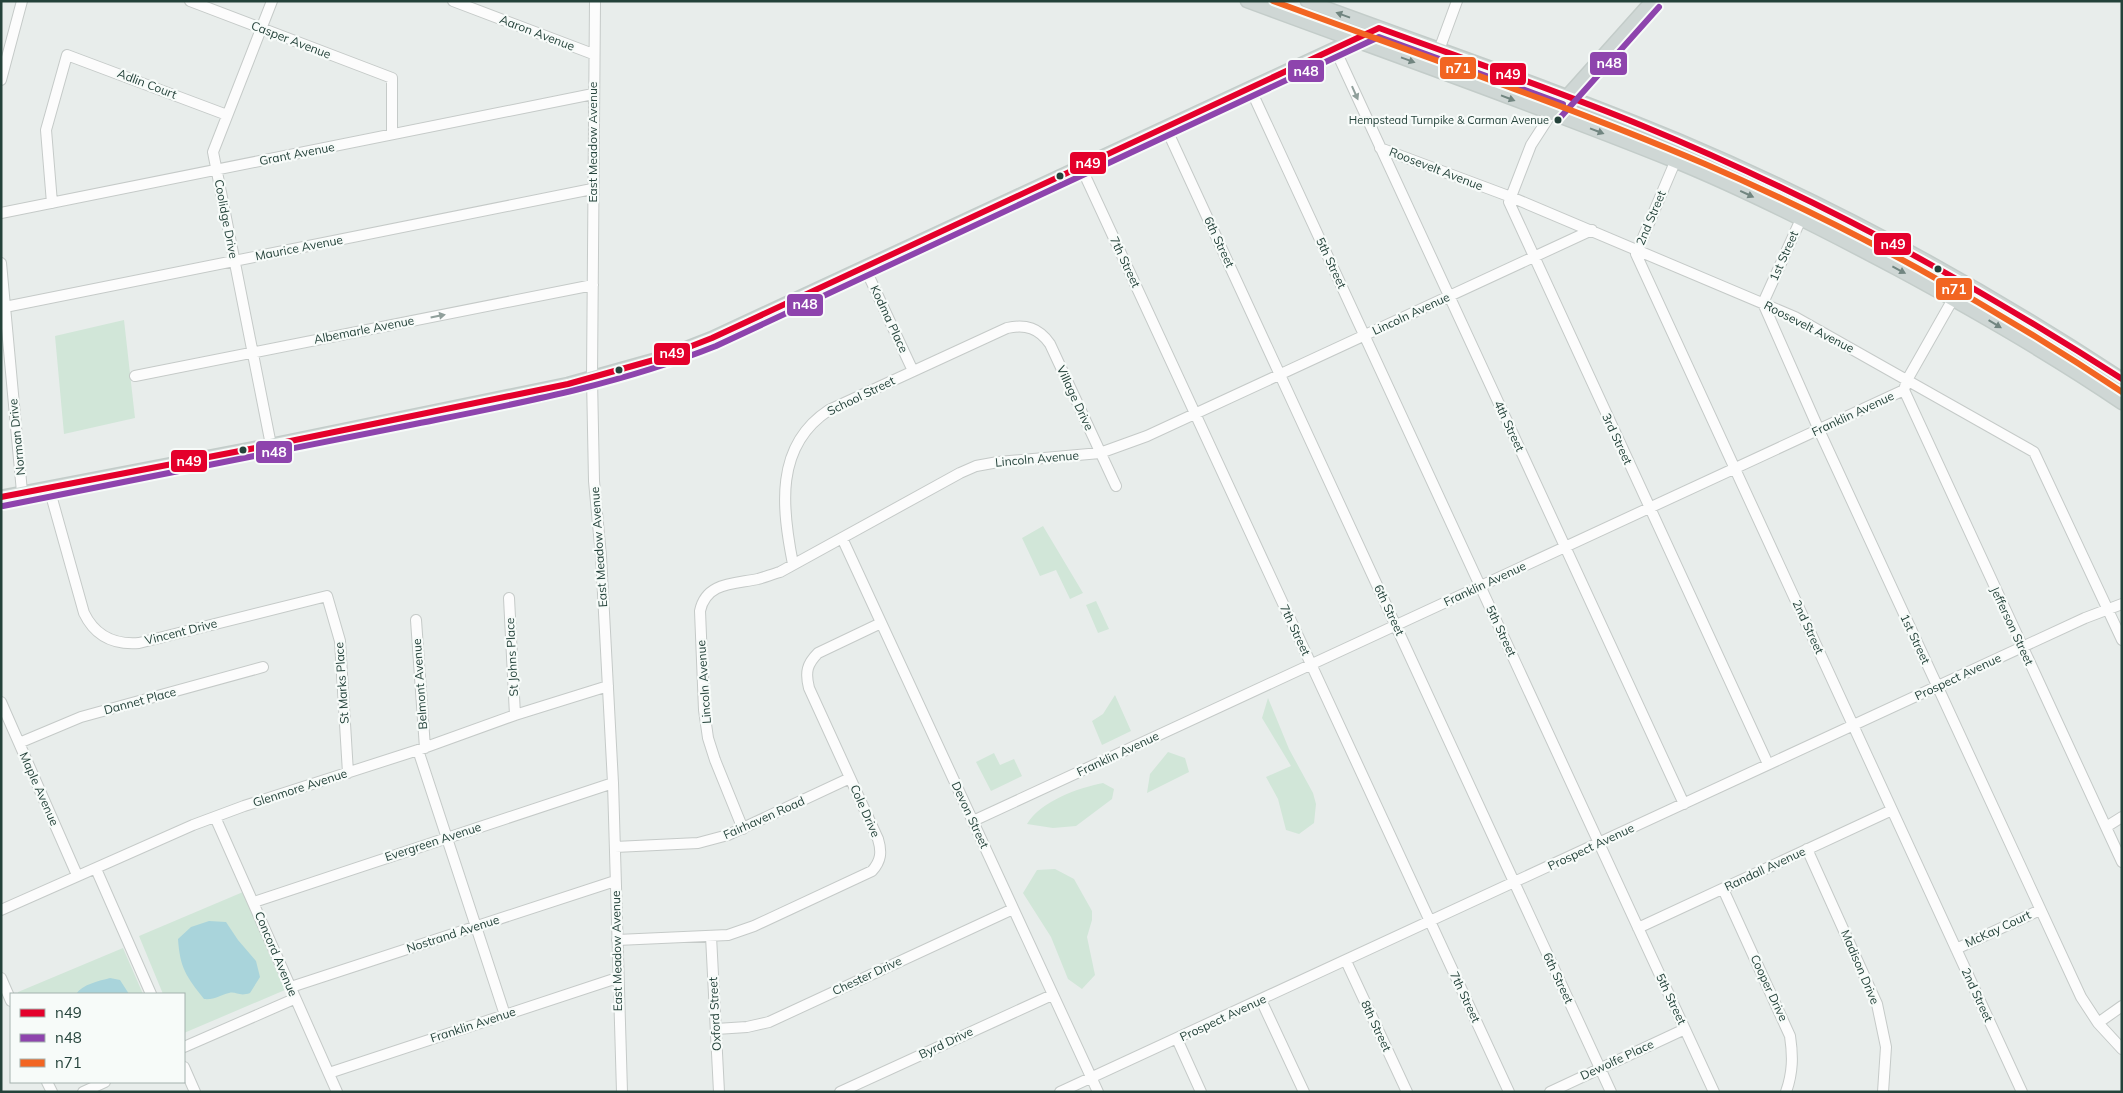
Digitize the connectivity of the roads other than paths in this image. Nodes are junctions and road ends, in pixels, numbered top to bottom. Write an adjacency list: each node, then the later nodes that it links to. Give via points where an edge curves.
1 (22, 1): 16 (street)
2 (190, 1): 10 (street, Casper Avenue)
3 (272, 1): 10 (street, Coolidge Drive)
4 (453, 1): 15 (street, Aaron Avenue)
5 (595, 1): 15 (street, East Meadow Avenue)
6 (1247, 1): 12 (main road)
7 (1307, 1): 11 (main road, one-way to 7)
8 (1457, 1): 14 (street)
9 (1652, 1): 19 (main road)
10 (261, 28): 21 (street, Coolidge Drive); 23 (street, Casper Avenue, via 392,78)
11 (1379, 28): 12 (main road); 14 (main road)
12 (1353, 40): 13 (main road); 20 (main road, one-way to 20)
13 (1335, 49): 17 (main road); 24 (street, 4th Street, one-way to 24)
14 (1439, 50): 19 (main road)
15 (593, 54): 18 (street, East Meadow Avenue)
16 (2, 75)
17 (1250, 88): 22 (main road); 45 (street, 5th Street)
18 (593, 94): 23 (street, Grant Avenue); 28 (street, East Meadow Avenue)
19 (1566, 96): 20 (main road); 52 (main road, via 1709,154 1840,216 1965,282)
20 (1551, 114): 25 (main road, one-way to 25); 29 (street, via 1531,145)
21 (227, 115): 27 (street, Coolidge Drive, via 213,152); 30 (street, Adlin Court, via 67,55 46,130)
22 (1166, 128): 26 (main road); 48 (street, 6th Street)
23 (392, 134): 27 (street, Grant Avenue)
24 (1380, 148): 29 (street, Roosevelt Avenue); 40 (street, 4th Street)
25 (1675, 162): 32 (main road, one-way to 32); 34 (street, 2nd Street)
26 (1081, 167): 38 (main road); 55 (street, 7th Street)
27 (216, 170): 30 (street, Grant Avenue); 36 (street, Coolidge Drive)
28 (592, 189): 36 (street, Maurice Avenue); 39 (street, East Meadow Avenue)
29 (1510, 197): 33 (street, Roosevelt Avenue); 35 (street, 3rd Street, via 1509,202)
30 (52, 203): 31 (street, Grant Avenue)
31 (1, 213)
32 (1800, 219): 41 (main road, one-way to 41); 42 (street, 1st Street)
33 (1592, 230): 34 (street, Roosevelt Avenue); 35 (street, Lincoln Avenue)
34 (1638, 249): 42 (street, Roosevelt Avenue); 59 (street, 2nd Street, via 1636,254)
35 (1534, 257): 40 (street, Lincoln Avenue); 64 (street, 3rd Street)
36 (234, 261): 43 (street, Maurice Avenue); 46 (street, Coolidge Drive)
37 (1, 262): 43 (street, Norman Drive)
38 (865, 268): 47 (street, Kodma Place); 50 (main road, via 712,338 661,358)
39 (593, 285): 46 (street, Albemarle Avenue, one-way to 39); 50 (street, East Meadow Avenue)
40 (1449, 297): 45 (street, Lincoln Avenue); 66 (street, 4th Street)
41 (1954, 299): 53 (street); 54 (main road, one-way to 54)
42 (1763, 303): 53 (street, Roosevelt Avenue, via 1795,317); 56 (street, 1st Street)
43 (5, 307): 51 (street, Norman Drive)
44 (1019, 326): 47 (street, School Street, via 991,334); 58 (street, Village Drive, via 1033,328 1050,344)
45 (1365, 336): 48 (street, Lincoln Avenue); 68 (street, 5th Street)
46 (253, 352): 49 (street, Albemarle Avenue); 57 (street, Coolidge Drive)
47 (912, 371): 67 (street, School Street, via 829,410 810,426 798,443 788,465 785,484 787,532)
48 (1280, 375): 55 (street, Lincoln Avenue); 75 (street, 6th Street)
49 (135, 376)
50 (592, 378): 57 (main road); 80 (street, East Meadow Avenue, via 594,481)
51 (6, 379): 62 (street, Norman Drive)
52 (2122, 379)
53 (1906, 385): 56 (street, Franklin Avenue); 72 (street, Roosevelt Avenue, via 2034,452); 77 (street, Jefferson Street)
54 (2120, 396)
55 (1195, 414): 58 (street, Lincoln Avenue); 78 (street, 7th Street)
56 (1819, 430): 59 (street, Franklin Avenue); 81 (street, 1st Street)
57 (271, 445): 61 (main road)
58 (1100, 453): 60 (street, Village Drive); 65 (street, Lincoln Avenue, via 976,466)
59 (1734, 469): 64 (street, Franklin Avenue); 84 (street, 2nd Street)
60 (1116, 486)
61 (49, 488): 62 (main road); 69 (street, Vincent Drive, via 84,613 95,630 112,641 139,643)
62 (22, 492): 63 (main road)
63 (1, 497)
64 (1649, 508): 66 (street, Franklin Avenue); 87 (street, 3rd Street)
65 (842, 538): 67 (street, Lincoln Avenue); 74 (street, Devon Street)
66 (1565, 546): 68 (street, Franklin Avenue); 91 (street, 4th Street)
67 (793, 564): 97 (street, Lincoln Avenue, via 759,579 720,586 702,601 700,610 708,738)
68 (1480, 586): 75 (street, Franklin Avenue); 99 (street, 5th Street)
69 (327, 596): 88 (street, St Marks Place, via 340,641)
70 (509, 598): 83 (street, St Johns Place)
71 (2122, 604): 72 (street, Prospect Avenue)
72 (2107, 609): 76 (street, Roosevelt Avenue); 77 (street, Prospect Avenue)
73 (416, 620): 86 (street, Belmont Avenue)
74 (881, 623): 89 (street, Cole Drive, via 818,652 806,670 809,688); 95 (street, Devon Street)
75 (1396, 625): 78 (street, Franklin Avenue); 106 (street, 6th Street)
76 (2122, 640)
77 (2022, 647): 81 (street, Prospect Avenue); 96 (street, Jefferson Street)
78 (1311, 664): 95 (street, Franklin Avenue); 112 (street, 7th Street)
79 (263, 667): 85 (street, Dannet Place, via 81,717)
80 (608, 686): 83 (street, Glenmore Avenue); 90 (street, East Meadow Avenue)
81 (1937, 686): 84 (street, Prospect Avenue); 111 (street, 1st Street)
82 (1, 702): 85 (street, Maple Avenue)
83 (515, 715): 86 (street, Glenmore Avenue)
84 (1853, 725): 87 (street, Prospect Avenue); 92 (street, 2nd Street)
85 (20, 744): 104 (street, Maple Avenue)
86 (422, 749): 88 (street, Glenmore Avenue); 98 (street, Belmont Avenue)
87 (1768, 764): 91 (street, Prospect Avenue)
88 (348, 773): 93 (street, Glenmore Avenue)
89 (850, 778): 97 (street, Fairhaven Road); 115 (street, Cole Drive, via 880,846 879,863 872,871 754,926 728,935)
90 (613, 783): 98 (street, Evergreen Avenue); 100 (street, East Meadow Avenue)
91 (1684, 804): 99 (street, Prospect Avenue)
92 (1892, 810): 101 (street, Randall Avenue); 117 (street, 2nd Street)
93 (215, 817): 103 (street, Glenmore Avenue); 108 (street, Concord Avenue)
94 (2122, 817): 96 (street)
95 (973, 821): 109 (street, Devon Street)
96 (2106, 827): 102 (street, Jefferson Street)
97 (744, 828): 100 (street, Fairhaven Road, via 698,843)
98 (447, 838): 108 (street, Evergreen Avenue); 113 (street, Belmont Avenue)
99 (1599, 843): 106 (street, Prospect Avenue); 114 (street, 5th Street)
100 (615, 847): 105 (street, East Meadow Avenue)
101 (1807, 849): 107 (street, Randall Avenue); 156 (street, Madison Drive, via 1877,1004 1886,1047)
102 (2122, 862)
103 (96, 869): 104 (street, Glenmore Avenue); 122 (street)
104 (77, 875): 110 (street, Glenmore Avenue)
105 (615, 881): 113 (street, Nostrand Avenue); 116 (street, East Meadow Avenue)
106 (1514, 882): 112 (street, Prospect Avenue); 135 (street, 6th Street)
107 (1723, 888): 114 (street, Randall Avenue); 155 (street, Cooper Drive, via 1790,1036 1793,1068)
108 (254, 902): 121 (street, Concord Avenue)
109 (1013, 909): 123 (street, Devon Street); 130 (street, Chester Drive, via 769,1022)
110 (1, 910)
111 (2040, 910): 117 (street, McKay Court); 129 (street, 1st Street, via 2081,998)
112 (1430, 921): 118 (street, Prospect Avenue); 151 (street, 7th Street)
113 (477, 926): 121 (street, Nostrand Avenue); 128 (street, Belmont Avenue)
114 (1638, 928): 131 (street, 5th Street)
115 (712, 936): 116 (street, Cole Drive); 130 (street, Oxford Street)
116 (616, 940): 120 (street, East Meadow Avenue)
117 (1956, 949): 157 (street, 2nd Street)
118 (1346, 961): 126 (street, Prospect Avenue); 150 (street, 8th Street)
119 (1, 978): 124 (street)
120 (617, 978): 128 (street, Franklin Avenue); 143 (street, East Meadow Avenue)
121 (291, 988): 125 (street, Concord Avenue)
122 (151, 993)
123 (1052, 995): 138 (street, Devon Street); 145 (street, Byrd Drive)
124 (10, 998)
125 (294, 999): 133 (street); 137 (street, Concord Avenue)
126 (1261, 1000): 132 (street, Prospect Avenue); 149 (street)
127 (2122, 1006): 129 (street)
128 (506, 1015): 137 (street, Franklin Avenue)
129 (2098, 1023): 134 (street, 1st Street)
130 (716, 1029): 144 (street, Oxford Street)
131 (1685, 1029): 135 (street, Dewolfe Place); 154 (street, 5th Street)
132 (1177, 1039): 138 (street, Prospect Avenue); 148 (street)
133 (185, 1047)
134 (2122, 1049)
135 (1600, 1068): 152 (street, Dewolfe Place); 153 (street, 6th Street)
136 (185, 1070): 141 (street)
137 (329, 1073): 142 (street, Concord Avenue)
138 (1092, 1078): 146 (street, Prospect Avenue); 147 (street, Devon Street)
139 (103, 1083): 140 (street)
140 (83, 1092)
141 (194, 1092)
142 (337, 1092)
143 (622, 1092)
144 (719, 1092)
145 (840, 1092)
146 (1060, 1092)
147 (1098, 1092)
148 (1201, 1092)
149 (1304, 1092)
150 (1406, 1092)
151 (1509, 1092)
152 (1550, 1092)
153 (1611, 1092)
154 (1714, 1092)
155 (1786, 1092)
156 (1883, 1092)
157 (2022, 1092)

